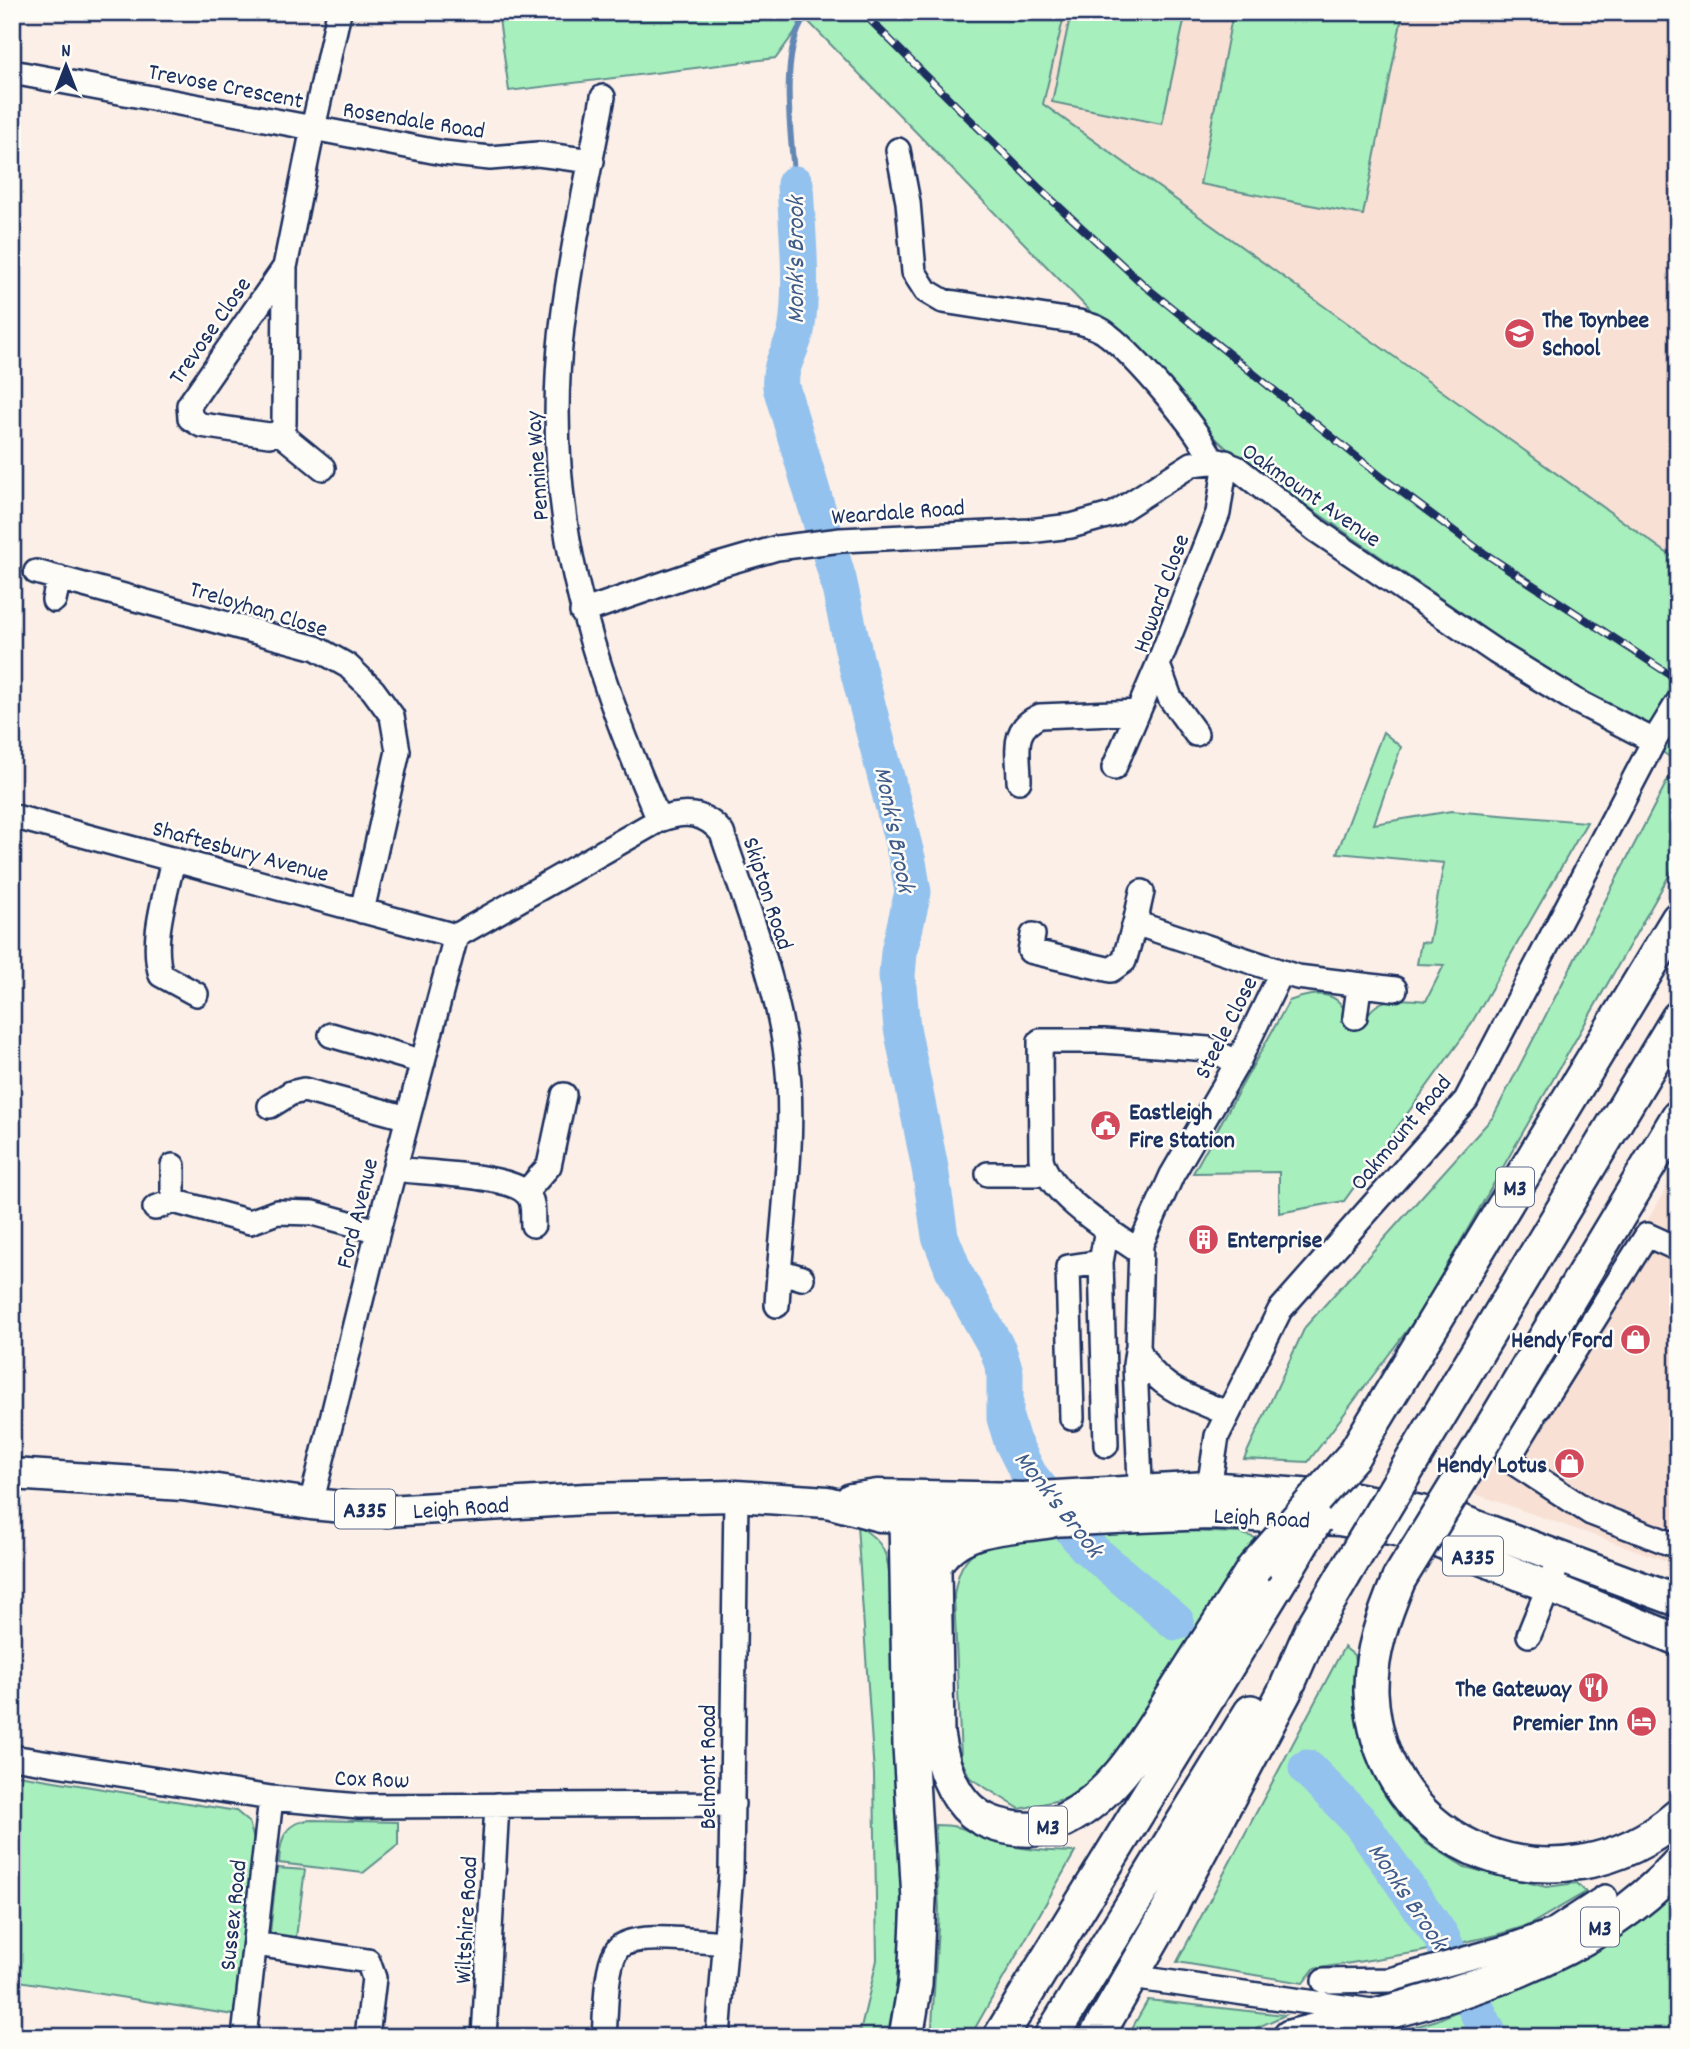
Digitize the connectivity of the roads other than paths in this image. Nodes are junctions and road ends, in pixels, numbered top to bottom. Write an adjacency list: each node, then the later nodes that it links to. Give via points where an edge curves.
1 (339, 12): 4 (street, Trevose Crescent)
2 (12, 72): 4 (street, Trevose Crescent)
3 (603, 97): 6 (street, Pennine Way)
4 (313, 128): 6 (street, Rosendale Road, via 455,154 489,158 538,154); 7 (street, Trevose Close)
5 (898, 150): 9 (street, Oakmount Avenue, via 914,272 926,291 943,301 1097,328 1115,341)
6 (592, 161): 12 (street, Pennine Way, via 562,328 558,398 558,468 569,556)
7 (285, 267): 8 (street, Trevose Close, via 284,424); 8 (street, Trevose Close, via 189,405 190,418 201,425)
8 (280, 433): 10 (street)
9 (1219, 461): 12 (street, Weardale Road, via 1184,467 1114,514 1071,526 777,548); 13 (street, Howard Close, via 1218,513); 17 (street, Oakmount Avenue, via 1433,612 1576,701)
10 (323, 468)
11 (36, 572): 24 (street, Treloyhan Close, via 56,589 316,648 348,666 373,690 392,716 398,751)
12 (582, 612): 21 (street, Pennine Way, via 624,740)
13 (1158, 665): 15 (street); 16 (street, Howard Close, via 1170,698)
14 (1672, 711): 17 (street, Oakmount Road)
15 (1138, 712): 18 (street); 19 (street, via 1040,716 1026,722 1019,732)
16 (1196, 734)
17 (1654, 741): 57 (street, Oakmount Road, via 1466,1100 1280,1310)
18 (1114, 768)
19 (1019, 781)
20 (12, 816): 22 (street, Shaftesbury Avenue)
21 (659, 820): 28 (street, Skipton Road); 53 (street, Skipton Road, via 678,813 695,814 712,820 722,832 778,1003 787,1057 788,1146)
22 (173, 859): 24 (street, Shaftesbury Avenue); 32 (street, via 157,962 161,975)
23 (1142, 892): 26 (street)
24 (362, 911): 28 (street, Shaftesbury Avenue)
25 (1678, 919): 71 (highway, M3, bridge, via 1353,1456)
26 (1135, 923): 27 (street, via 1124,961 1111,970 1030,951); 29 (street, Steele Close)
27 (1033, 935)
28 (456, 936): 36 (street, Ford Avenue)
29 (1281, 973): 30 (street, Steele Close); 37 (street, Steele Close)
30 (1359, 986): 31 (street, Steele Close); 33 (street)
31 (1395, 989)
32 (196, 994)
33 (1354, 1017)
34 (1678, 1018): 74 (highway, M3, bridge)
35 (331, 1035): 36 (street)
36 (423, 1062): 41 (street, Ford Avenue)
37 (1238, 1062): 45 (street, via 1208,1049 1040,1041); 51 (street, Steele Close, via 1172,1175)
38 (564, 1095): 46 (street, via 549,1166)
39 (270, 1106): 41 (street, via 304,1090)
40 (1678, 1117): 81 (highway, bridge, via 1399,1579 1376,1643 1371,1692 1381,1743 1402,1788 1441,1829 1474,1851 1514,1863 1573,1865 1609,1858 1637,1846)
41 (408, 1118): 43 (street, Ford Avenue)
42 (173, 1166): 49 (street, via 164,1205 250,1222 278,1212 313,1213)
43 (395, 1169): 46 (street, via 459,1175); 49 (street, Ford Avenue)
44 (988, 1174): 45 (street)
45 (1045, 1174): 48 (street)
46 (526, 1192): 47 (street, via 532,1203)
47 (533, 1225)
48 (1107, 1229): 51 (street); 52 (street)
49 (378, 1231): 64 (street, Ford Avenue)
50 (1678, 1248): 68 (street, via 1647,1235 1508,1459 1591,1513 1669,1543)
51 (1140, 1252): 56 (street, Steele Close, via 1146,1285)
52 (1101, 1262): 58 (street, via 1068,1267); 59 (street)
53 (779, 1271): 54 (street); 55 (street, Skipton Road)
54 (802, 1278)
55 (777, 1305)
56 (1138, 1348): 57 (street, via 1160,1382); 65 (street, Steele Close)
57 (1227, 1413): 62 (street, Oakmount Road, via 1217,1436)
58 (1072, 1418)
59 (1106, 1445)
60 (12, 1474): 64 (main road, Leigh Road / A335, via 183,1485)
61 (736, 1496): 63 (main road, Leigh Road / A335); 64 (main road, Leigh Road / A335, via 586,1499 422,1511); 79 (street, Belmont Road)
62 (1207, 1501): 65 (main road, Leigh Road / A335); 69 (main road, Leigh Road / A335, via 1367,1499 1455,1518); 72 (main road, Leigh Road / A335, via 1396,1530 1443,1543)
63 (827, 1502): 66 (main road, Leigh Road / A335); 66 (main road, Leigh Road / A335, via 877,1495)
64 (312, 1504)
65 (1140, 1504): 66 (main road, Leigh Road / A335, via 1081,1496); 67 (main road, Leigh Road / A335, via 1105,1519)
66 (910, 1511): 67 (main road, Leigh Road / A335); 70 (highway, M3); 95 (highway, via 911,1746 919,1899 915,1984)
67 (1049, 1521): 70 (highway, via 969,1533 948,1545)
68 (1678, 1542)
69 (1561, 1556): 72 (street); 73 (main road, Leigh Road / A335)
70 (934, 1566): 71 (highway, M3, via 937,1734 942,1764 959,1799 986,1822 1020,1830 1054,1825 1113,1783)
71 (1270, 1569): 96 (highway, M3)
72 (1548, 1588): 75 (street); 76 (main road, Leigh Road / A335)
73 (1678, 1601)
74 (1311, 1631): 87 (highway, M3, via 1285,1691); 97 (highway, M3, via 1269,1684)
75 (1529, 1635)
76 (1678, 1640)
77 (12, 1757): 78 (street, Cox Row)
78 (271, 1798): 80 (street, Cox Row, via 359,1806); 85 (street, Sussex Road)
79 (733, 1804): 80 (street, Cox Row); 84 (street, Belmont Road)
80 (497, 1805): 92 (street, Wiltshire Road)
81 (1678, 1816)
82 (1678, 1864): 86 (highway, M3, via 1620,1914 1570,1946)
83 (1605, 1897): 86 (street)
84 (725, 1943): 93 (street, via 647,1939 619,1946 610,1971); 94 (street, Belmont Road)
85 (255, 1944): 90 (street, Sussex Road); 91 (street, via 368,1961 374,1978)
86 (1510, 1961): 88 (street, via 1390,1980); 89 (highway, M3)
87 (1131, 1977): 89 (street); 98 (highway, M3)
88 (1324, 1981)
89 (1396, 2010): 99 (highway, M3)
90 (244, 2037)
91 (367, 2037)
92 (484, 2037)
93 (604, 2037)
94 (718, 2037)
95 (906, 2037)
96 (1000, 2037)
97 (1051, 2037)
98 (1096, 2037)
99 (1290, 2037)

